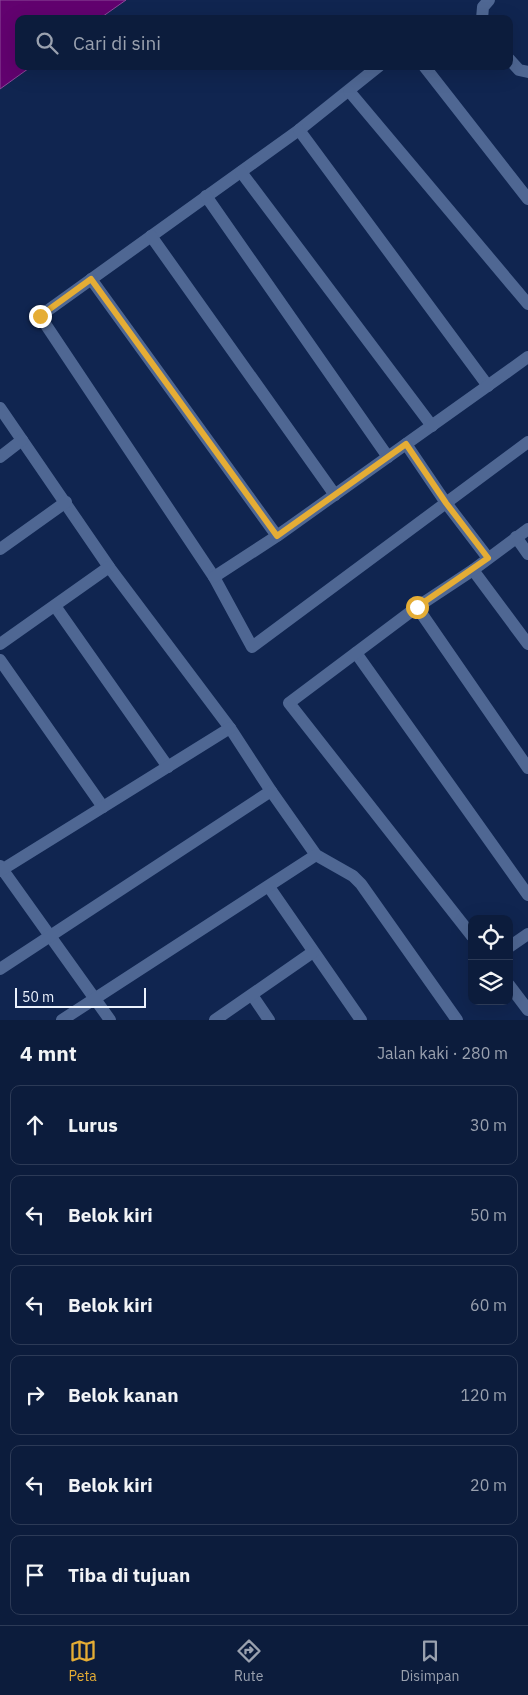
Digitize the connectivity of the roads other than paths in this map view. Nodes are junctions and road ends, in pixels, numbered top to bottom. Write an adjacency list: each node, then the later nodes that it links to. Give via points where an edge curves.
1 (489, 0): 2 (street, via 483,7)
2 (482, 15)
3 (513, 63): 6 (street, via 519,70)
4 (374, 70): 7 (street)
5 (427, 70): 11 (street)
6 (528, 72)
7 (349, 91): 8 (street); 14 (street)
8 (299, 130): 9 (street); 16 (street)
9 (240, 172): 10 (street); 18 (street)
10 (206, 196): 12 (street); 23 (street)
11 (528, 200)
12 (151, 236): 13 (street); 24 (street)
13 (91, 279): 28 (street); 35 (street, via 40,316)
14 (528, 304)
15 (528, 357): 16 (street)
16 (488, 386): 18 (street)
17 (0, 408): 19 (street)
18 (432, 426): 21 (street)
19 (22, 440): 22 (street); 25 (street)
20 (528, 442): 26 (street)
21 (406, 444): 23 (street); 26 (street)
22 (0, 457)
23 (388, 457): 24 (street)
24 (335, 494): 28 (street)
25 (66, 502): 30 (street); 33 (street)
26 (446, 503): 32 (street); 35 (street, via 252,647)
27 (528, 529): 29 (street)
28 (277, 536): 35 (street)
29 (516, 537): 31 (street); 32 (street)
30 (0, 549)
31 (528, 554)
32 (488, 558): 34 (street)
33 (109, 567): 36 (street); 42 (street)
34 (473, 570): 37 (street); 39 (street)
35 (214, 577)
36 (55, 606): 38 (street); 43 (street)
37 (417, 607): 40 (street); 44 (street)
38 (0, 644)
39 (528, 644)
40 (356, 653): 50 (street); 51 (street, via 289,703)
41 (0, 660): 46 (street)
42 (230, 728): 43 (street); 45 (street)
43 (168, 766): 46 (street)
44 (528, 768)
45 (271, 790): 47 (street); 53 (street)
46 (103, 807): 48 (street)
47 (316, 855): 49 (street); 66 (street, via 361,884)
48 (1, 869): 53 (street)
49 (269, 886): 55 (street); 59 (street)
50 (528, 895)
51 (468, 931)
52 (528, 934): 54 (street)
53 (50, 937): 56 (street); 59 (street)
54 (513, 945)
55 (313, 952): 58 (street); 65 (street)
56 (0, 969)
57 (513, 990): 60 (street)
58 (252, 995): 63 (street); 64 (street)
59 (95, 999): 61 (street); 62 (street)
60 (528, 1010)
61 (62, 1020)
62 (110, 1020)
63 (215, 1020)
64 (269, 1020)
65 (361, 1020)
66 (458, 1020)

